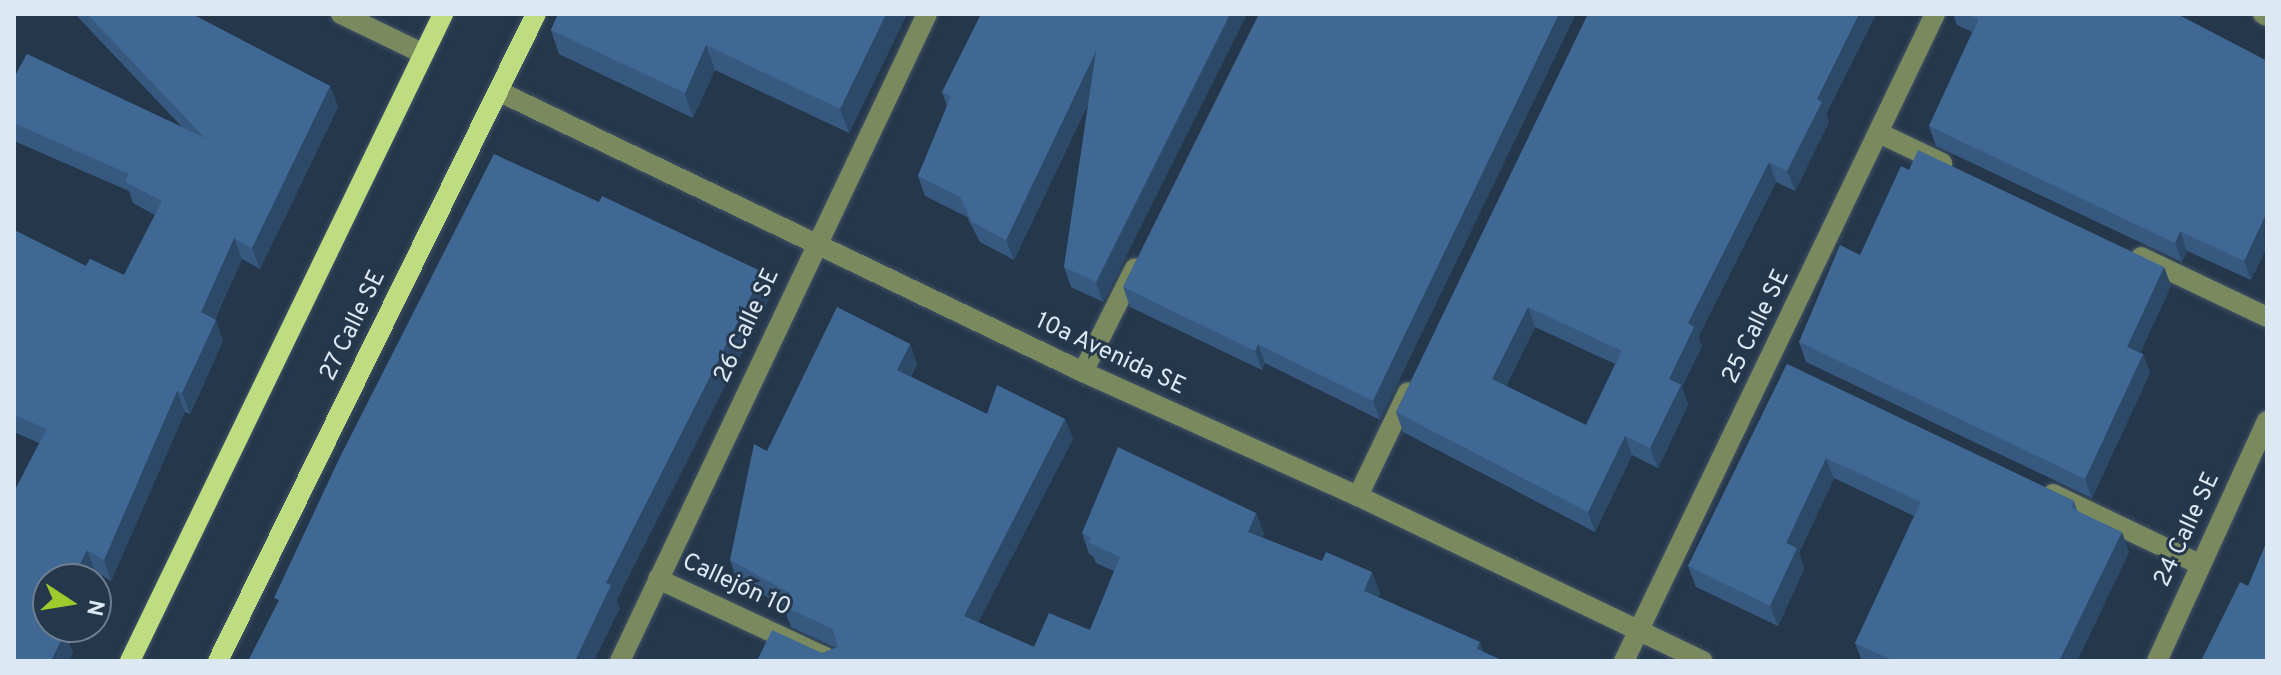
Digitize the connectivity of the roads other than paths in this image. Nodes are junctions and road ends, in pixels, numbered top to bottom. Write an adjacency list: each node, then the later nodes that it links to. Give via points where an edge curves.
1 (341, 14): 6 (street)
2 (443, 14): 6 (main road)
3 (536, 14): 7 (main road, 27 Calle SE)
4 (927, 14): 10 (street, 26 Calle SE)
5 (1935, 14): 8 (street, 25 Calle SE)
6 (424, 54): 22 (main road)
7 (498, 91): 10 (street, 10a Avenida SE); 23 (main road, 27 Calle SE)
8 (1879, 133): 9 (street); 21 (street, 25 Calle SE, via 1778,363)
9 (1965, 174)
10 (816, 244): 15 (street, 10a Avenida SE); 20 (street, 26 Calle SE)
11 (1145, 248): 15 (street)
12 (2123, 249): 13 (street)
13 (2267, 317)
14 (1420, 368): 18 (street)
15 (1083, 372): 18 (street, 10a Avenida SE)
16 (2267, 421): 19 (street, 24 Calle SE)
17 (2029, 483): 19 (street)
18 (1358, 496): 21 (street, 10a Avenida SE)
19 (2201, 565): 28 (street, 24 Calle SE)
20 (658, 579): 24 (street, 26 Calle SE); 25 (street, Callejón 10)
21 (1639, 630): 26 (street, 25 Calle SE); 27 (street, 10a Avenida SE)
22 (130, 661)
23 (218, 661)
24 (620, 661)
25 (834, 661)
26 (1624, 661)
27 (1703, 661)
28 (2157, 661)

